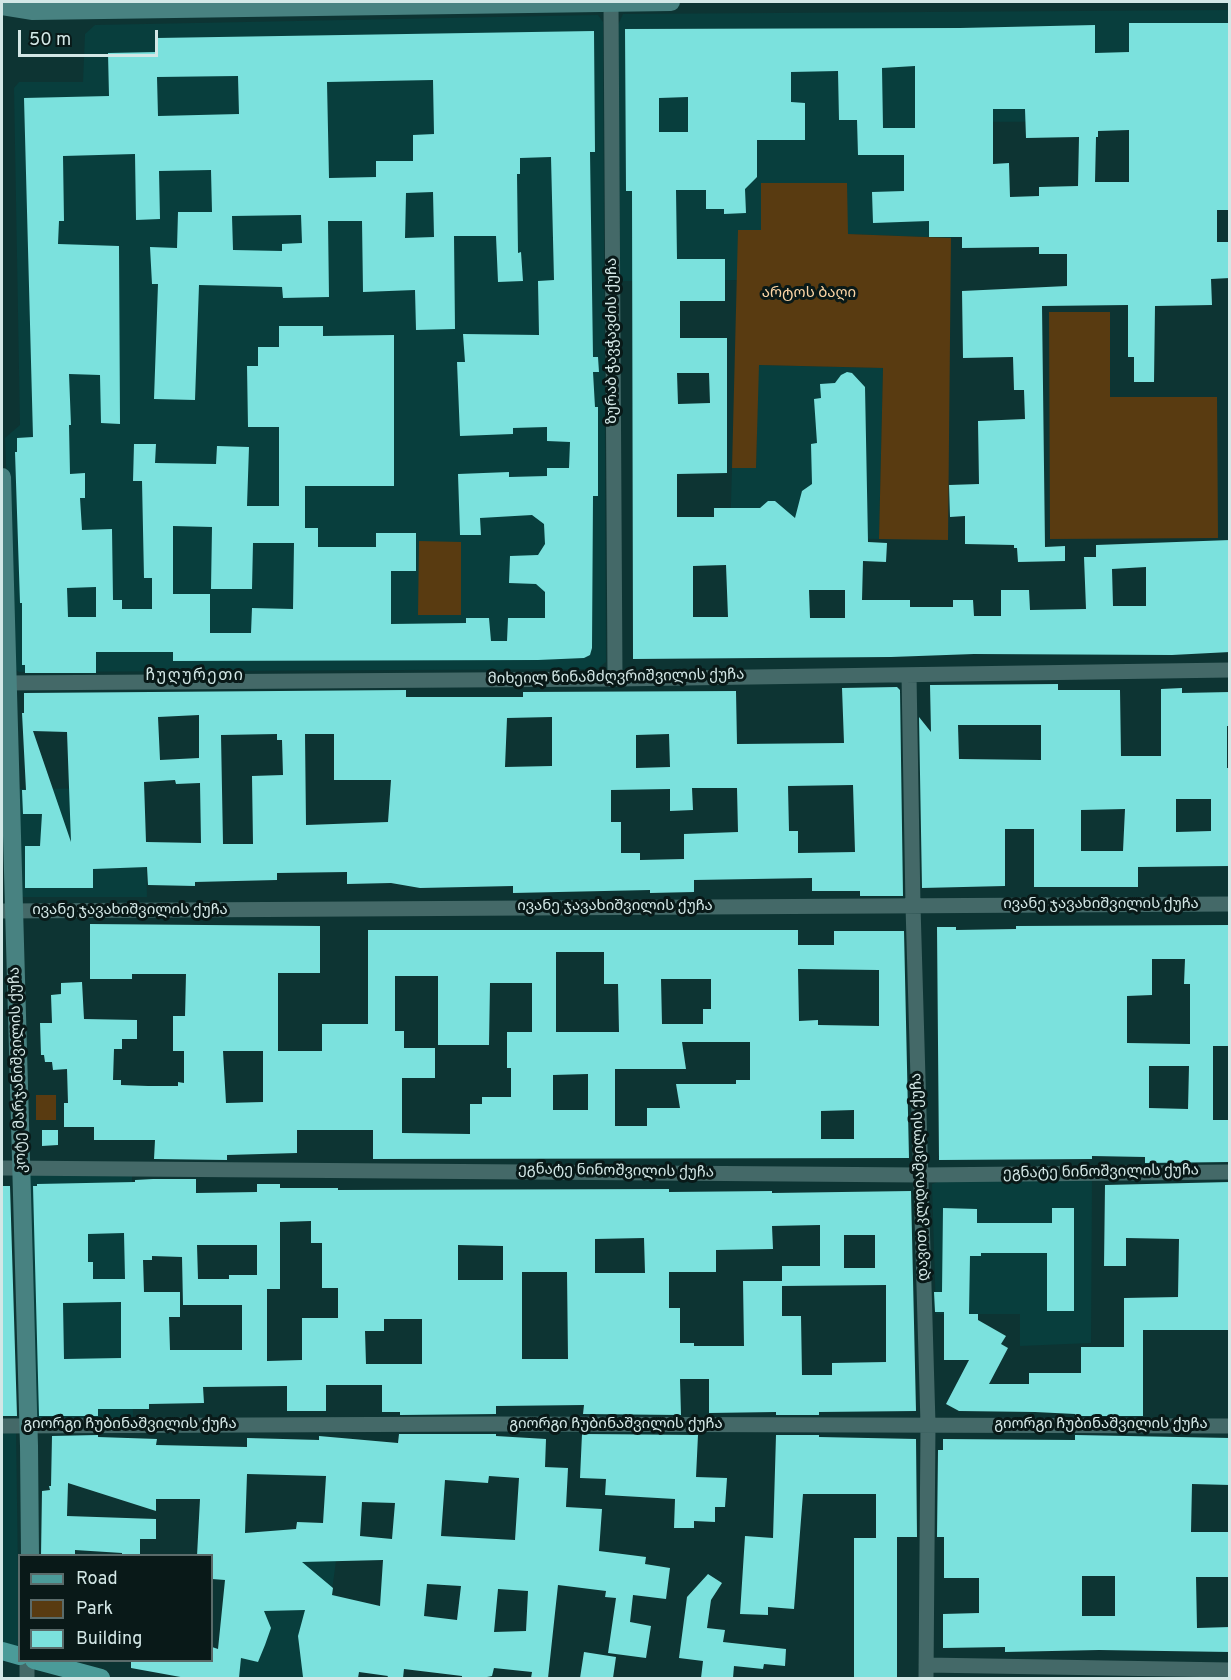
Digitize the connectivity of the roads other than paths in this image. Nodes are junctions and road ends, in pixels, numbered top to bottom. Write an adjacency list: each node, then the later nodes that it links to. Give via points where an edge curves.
1 (540, 2): 2 (main road); 4 (main road, via 33,11)
2 (611, 2): 3 (main road); 8 (street, ზურაბ ჭავჭავძის ქუჩა)
3 (671, 2)
4 (2, 6)
5 (2, 477): 9 (main road, კოტე მარჯანიშვილის ქუჩა)
6 (1230, 670): 7 (street, მიხეილ წინამძღვრიშვილის ქუჩა)
7 (909, 675): 8 (street, მიხეილ წინამძღვრიშვილის ქუჩა); 11 (street, დავით კლდიაშვილის ქუჩა)
8 (615, 679): 9 (street, მიხეილ წინამძღვრიშვილის ქუჩა)
9 (4, 683): 12 (main road, კოტე მარჯანიშვილის ქუჩა)
10 (1230, 904): 11 (street, ივანე ჯავახიშვილის ქუჩა)
11 (913, 906): 12 (street, ივანე ჯავახიშვილის ქუჩა); 16 (street, დავით კლდიაშვილის ქუჩა)
12 (8, 911): 14 (main road, კოტე მარჯანიშვილის ქუჩა)
13 (2, 1168): 14 (street, ეგნატე ნინოშვილის ქუჩა)
14 (21, 1168): 16 (street, ეგნატე ნინოშვილის ქუჩა); 19 (main road, კოტე მარჯანიშვილის ქუჩა)
15 (1230, 1172): 16 (street, ეგნატე ნინოშვილის ქუჩა)
16 (921, 1175): 17 (street, დავით კლდიაშვილის ქუჩა)
17 (928, 1424): 19 (street, გიორგი ჩუბინაშვილის ქუჩა); 20 (street, გიორგი ჩუბინაშვილის ქუჩა); 27 (street, დავით კლდიაშვილის ქუჩა)
18 (2, 1426): 19 (street, გიორგი ჩუბინაშვილის ქუჩა)
19 (29, 1426): 21 (main road, კოტე მარჯანიშვილის ქუჩა)
20 (1230, 1426)
21 (30, 1554)
22 (2, 1651): 23 (main road)
23 (18, 1655)
24 (27, 1662): 28 (street)
25 (42, 1662): 29 (main road)
26 (1230, 1670): 27 (street)
27 (926, 1672)
28 (27, 1678)
29 (102, 1678)

